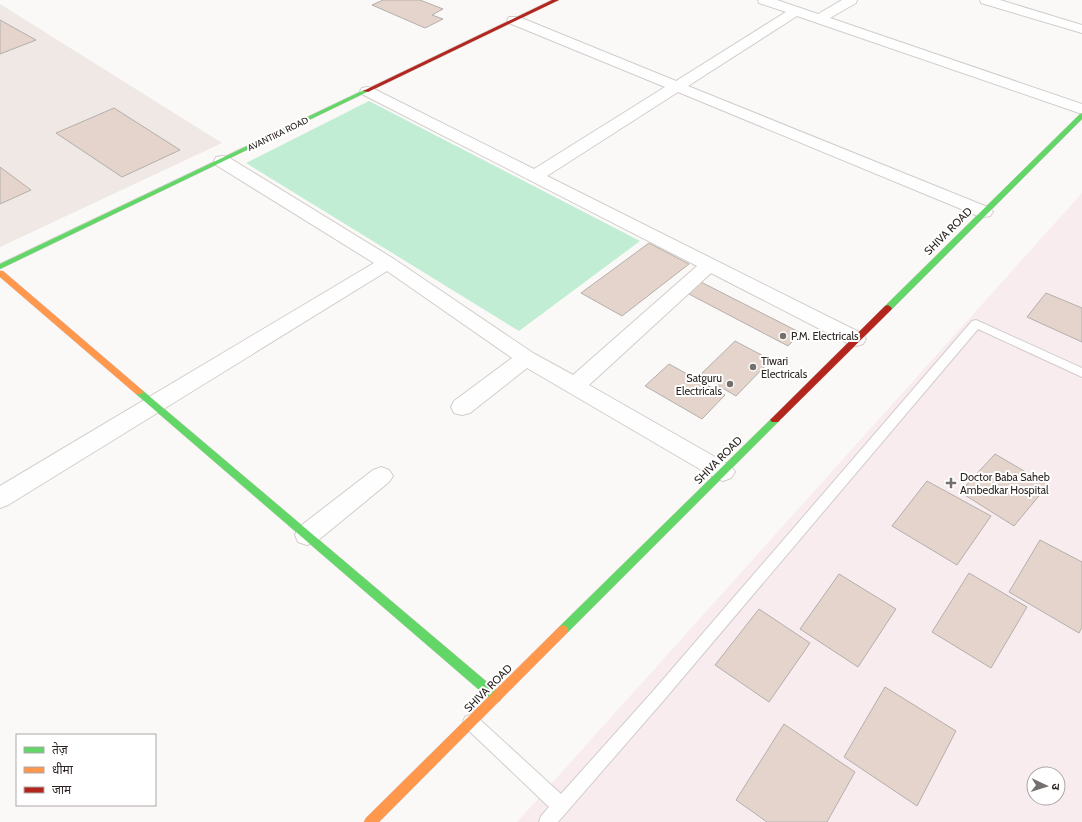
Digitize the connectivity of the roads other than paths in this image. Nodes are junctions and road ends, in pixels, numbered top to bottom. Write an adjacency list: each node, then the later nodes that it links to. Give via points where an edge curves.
1 (556, 0): 7 (street, AVANTIKA ROAD)
2 (764, 0): 5 (street)
3 (851, 0): 6 (street)
4 (986, 0): 8 (street)
5 (796, 11): 6 (street); 9 (street)
6 (820, 19): 11 (street)
7 (514, 20): 9 (street); 10 (street, AVANTIKA ROAD)
8 (1082, 29)
9 (677, 87): 14 (street); 15 (street)
10 (367, 91): 13 (street, AVANTIKA ROAD); 14 (street)
11 (1082, 109)
12 (1082, 114): 15 (street, SHIVA ROAD)
13 (222, 161): 16 (street); 18 (street, AVANTIKA ROAD)
14 (535, 176): 17 (street)
15 (984, 212): 20 (street, SHIVA ROAD)
16 (387, 263): 21 (street); 24 (street)
17 (709, 265): 20 (street); 23 (street)
18 (0, 268)
19 (0, 273): 24 (street)
20 (856, 339): 26 (street, SHIVA ROAD)
21 (526, 358): 23 (street); 25 (street)
22 (1082, 373): 32 (lane, via 976,324)
23 (574, 386): 26 (street)
24 (154, 405): 28 (street); 29 (street)
25 (462, 407)
26 (723, 472): 30 (street, SHIVA ROAD)
27 (381, 476): 29 (street)
28 (0, 498)
29 (307, 535): 30 (street)
30 (496, 697): 31 (street, SHIVA ROAD)
31 (471, 722): 32 (lane); 33 (street, SHIVA ROAD)
32 (561, 806): 34 (lane)
33 (370, 822)
34 (547, 822)

